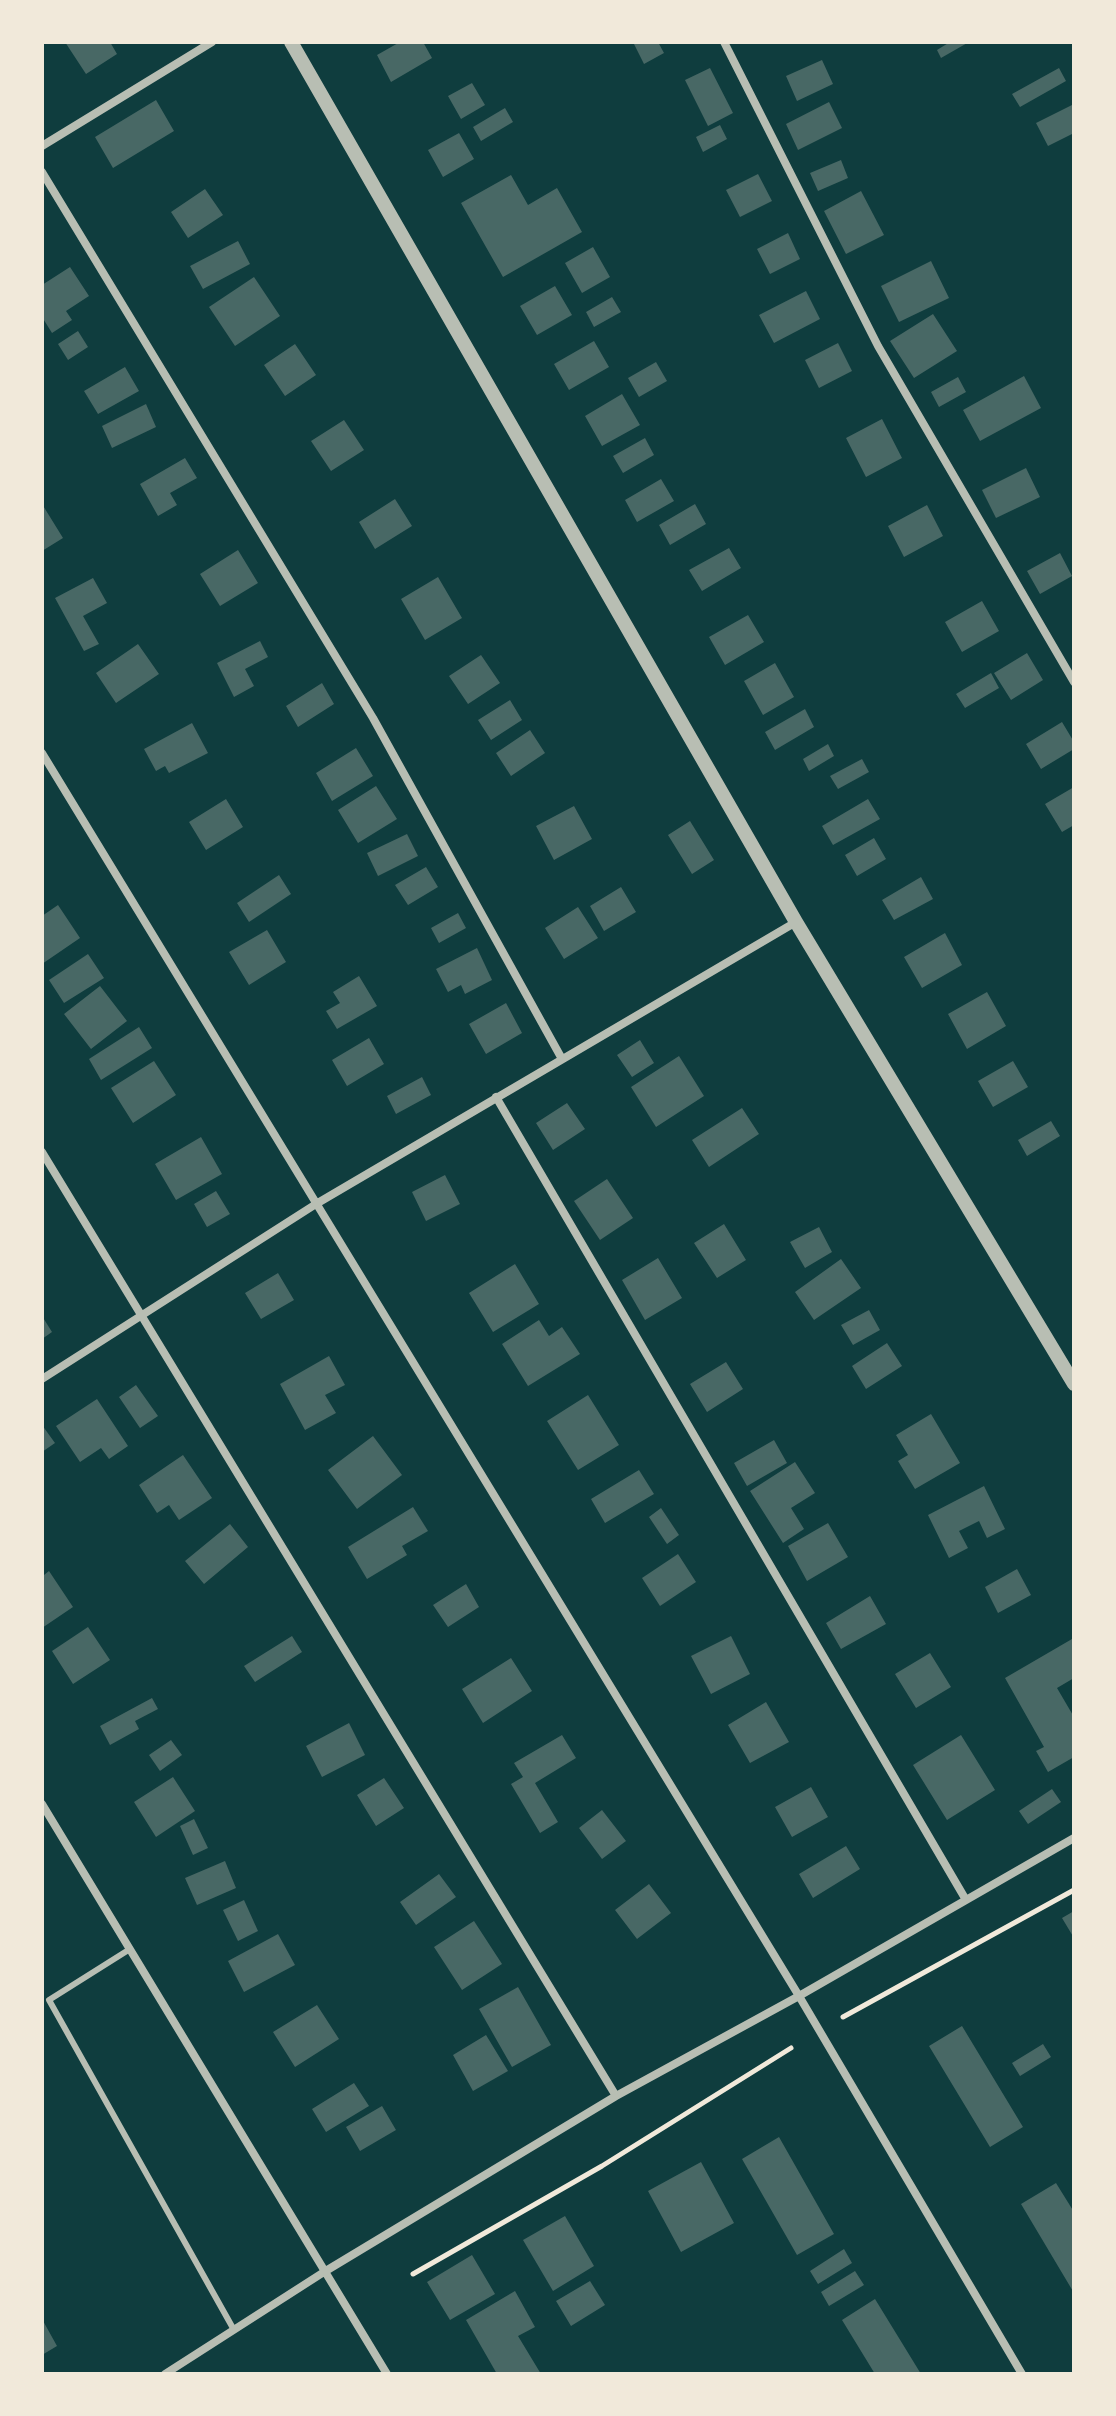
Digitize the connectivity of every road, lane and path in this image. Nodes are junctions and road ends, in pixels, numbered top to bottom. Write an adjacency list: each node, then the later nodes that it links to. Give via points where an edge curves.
1 (212, 42): 4 (street)
2 (291, 42): 8 (street)
3 (724, 42): 6 (street, via 878,346)
4 (42, 146)
5 (42, 172): 9 (street, via 373,718)
6 (1074, 682)
7 (42, 753): 12 (street)
8 (796, 922): 9 (street); 15 (street)
9 (562, 1059): 10 (street)
10 (496, 1097): 12 (street); 19 (street)
11 (42, 1152): 13 (street)
12 (316, 1204): 13 (street); 21 (street)
13 (142, 1313): 14 (street); 24 (street)
14 (42, 1379)
15 (1074, 1384)
16 (42, 1804): 20 (street)
17 (1074, 1838): 19 (street)
18 (1074, 1890): 22 (path)
19 (966, 1900): 21 (street)
20 (130, 1949): 25 (street); 27 (lane, via 49,2000)
21 (799, 1996): 24 (street); 30 (street)
22 (843, 2017)
23 (791, 2048): 26 (path, via 602,2166)
24 (616, 2096): 25 (street)
25 (324, 2272): 27 (street); 29 (street)
26 (413, 2274)
27 (234, 2330): 28 (street)
28 (165, 2374)
29 (387, 2374)
30 (1022, 2374)

